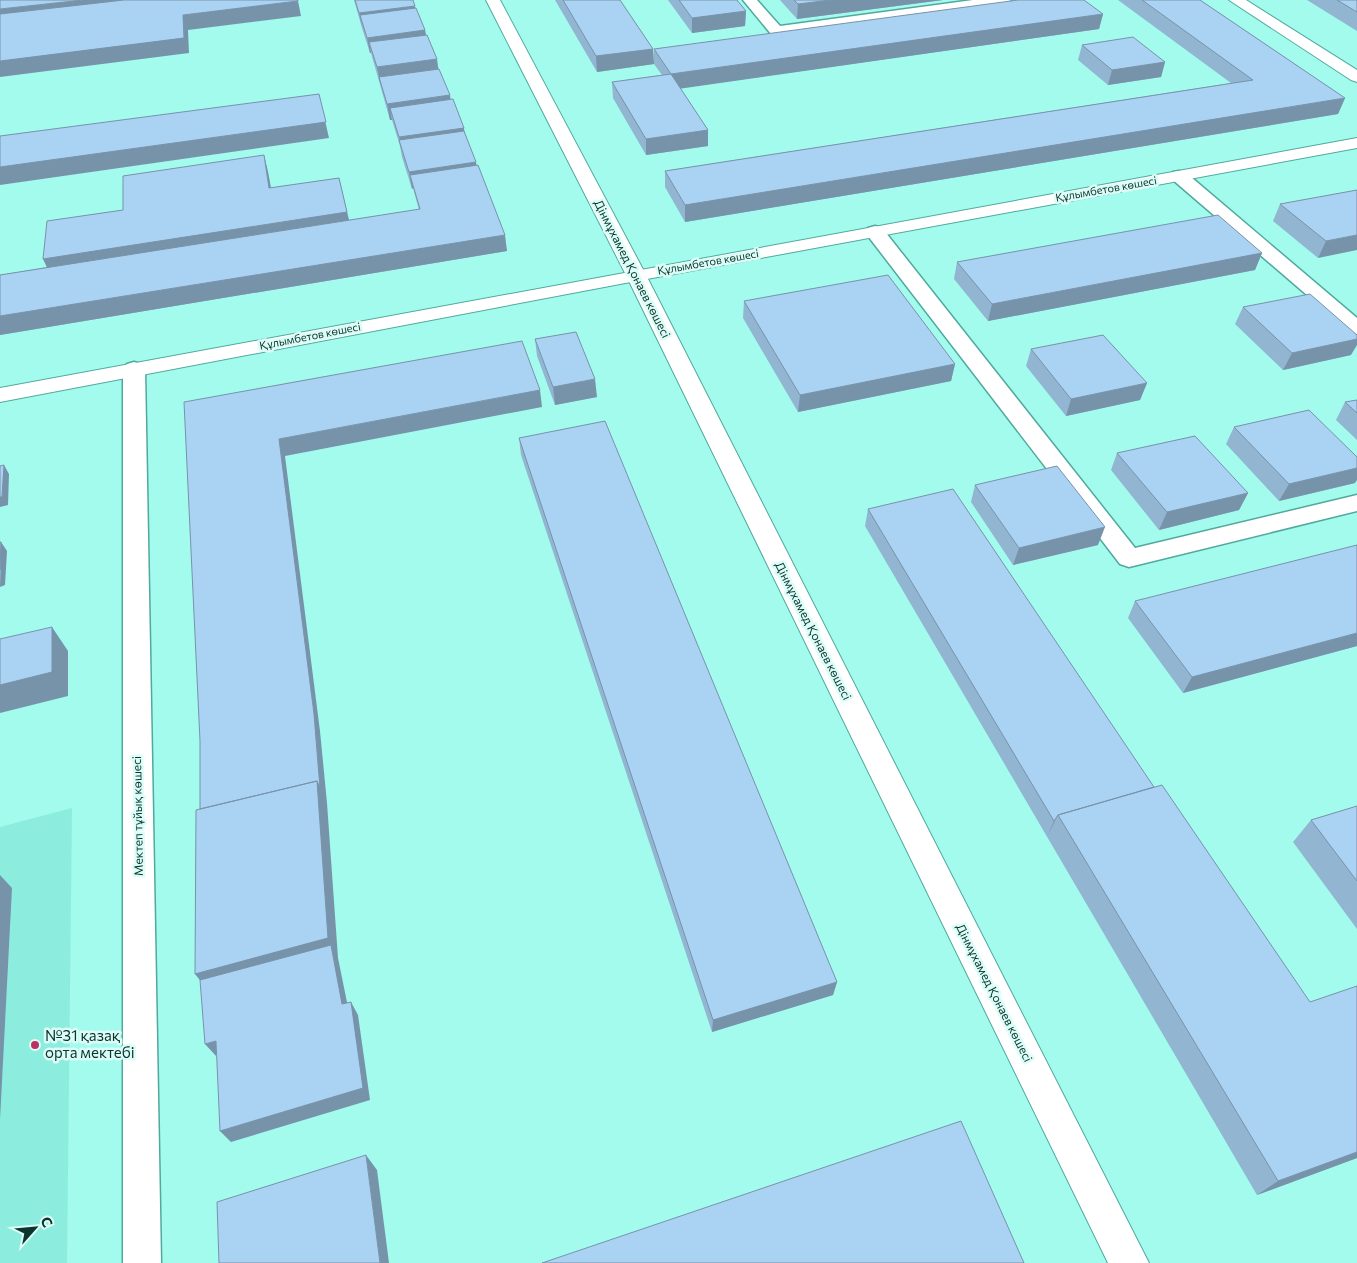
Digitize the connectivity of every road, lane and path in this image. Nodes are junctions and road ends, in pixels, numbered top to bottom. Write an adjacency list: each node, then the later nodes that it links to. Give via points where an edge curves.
1 (493, 0): 9 (street, Дінмұхамед Қонаев көшесі)
2 (750, 0): 3 (lane, via 776,31)
3 (1004, 0)
4 (1236, 0): 5 (street)
5 (1357, 77)
6 (1357, 143): 7 (street, Құлымбетов көшесі)
7 (1179, 176): 8 (street, Құлымбетов көшесі); 10 (lane)
8 (875, 232): 9 (street, Құлымбетов көшесі); 13 (lane, via 1130,558)
9 (636, 275): 11 (street, Құлымбетов көшесі); 15 (street, Дінмұхамед Қонаев көшесі)
10 (1357, 328)
11 (134, 369): 12 (street, Құлымбетов көшесі); 14 (lane, Мектеп тұйық көшесі)
12 (0, 395)
13 (1357, 503)
14 (142, 1263)
15 (1129, 1263)

